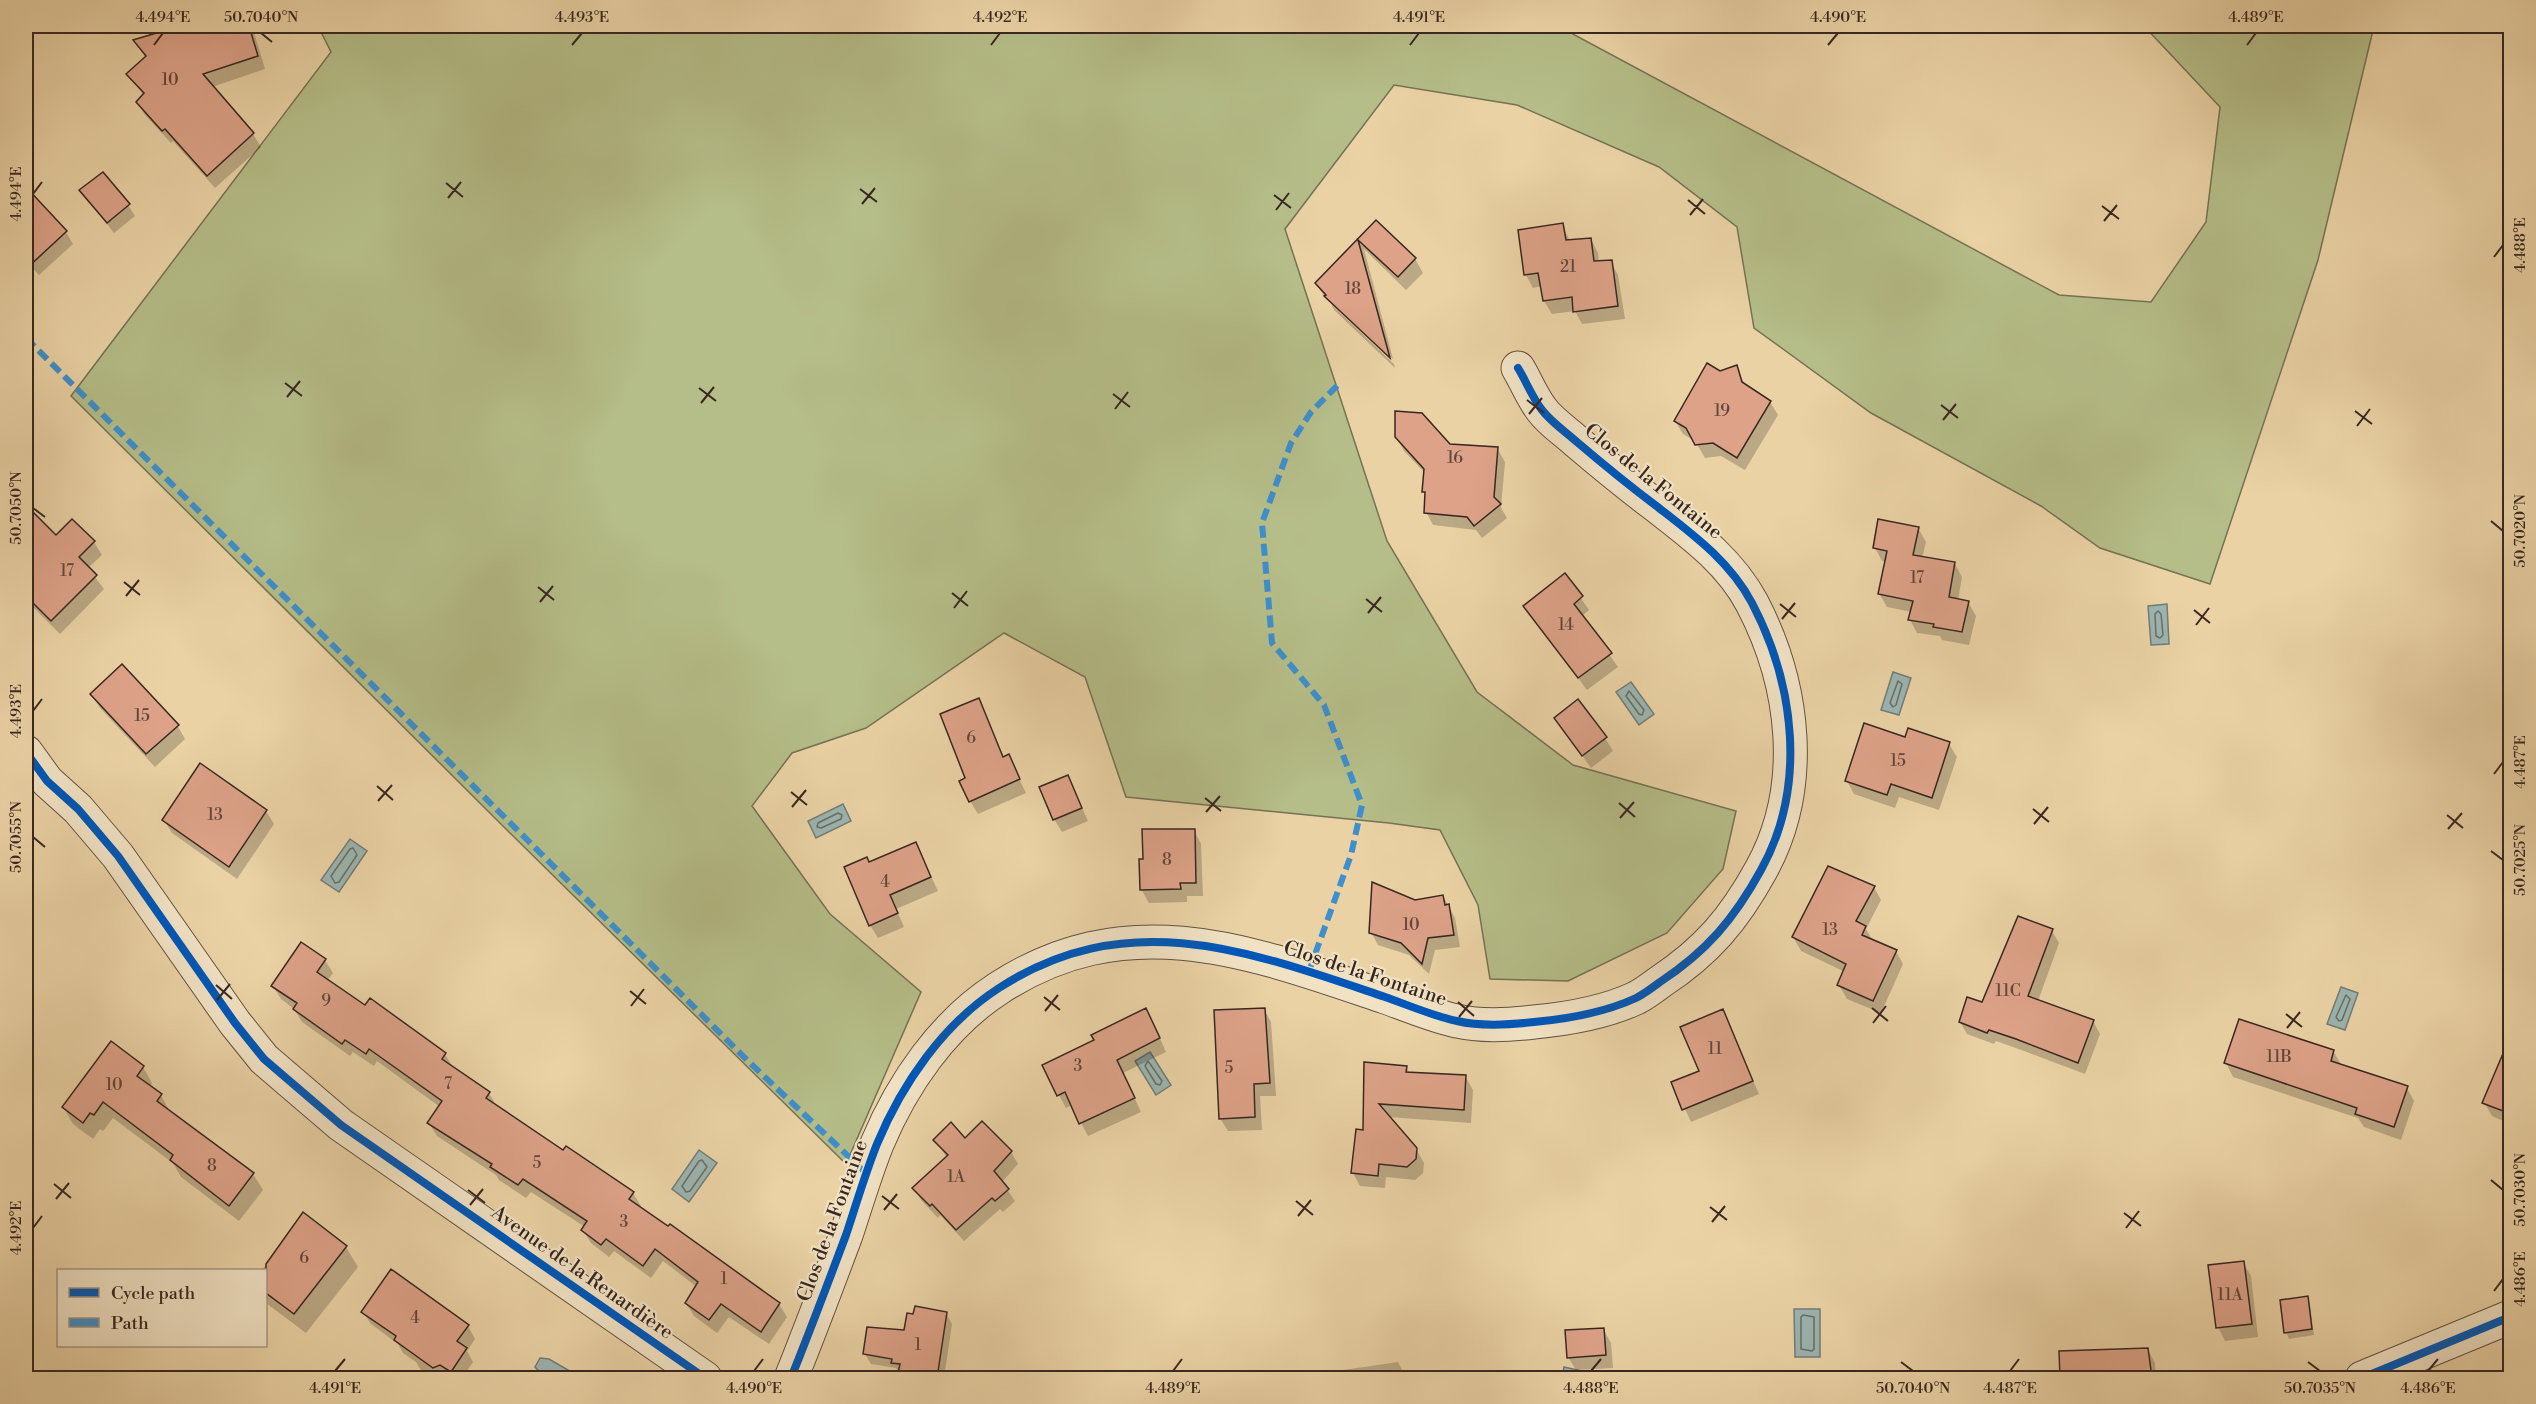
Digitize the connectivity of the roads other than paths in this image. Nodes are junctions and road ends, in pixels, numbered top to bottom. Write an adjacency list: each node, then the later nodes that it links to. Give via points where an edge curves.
1 (1518, 368): 5 (street, Clos de la Fontaine, via 1543,411 1716,553 1750,600 1769,642 1783,682 1791,734 1788,790 1770,853 1739,909 1691,962 1637,998 1567,1019 1501,1025 1459,1022 1309,971 1208,944 1111,943 1076,951 1035,969 999,988 966,1013 928,1054 899,1098 876,1146)
2 (26, 752): 4 (street, Avenue de la Renardière, via 47,781 78,809 118,856 264,1059 341,1125)
3 (2511, 1317): 6 (street)
4 (705, 1378)
5 (791, 1378)
6 (2362, 1378)

